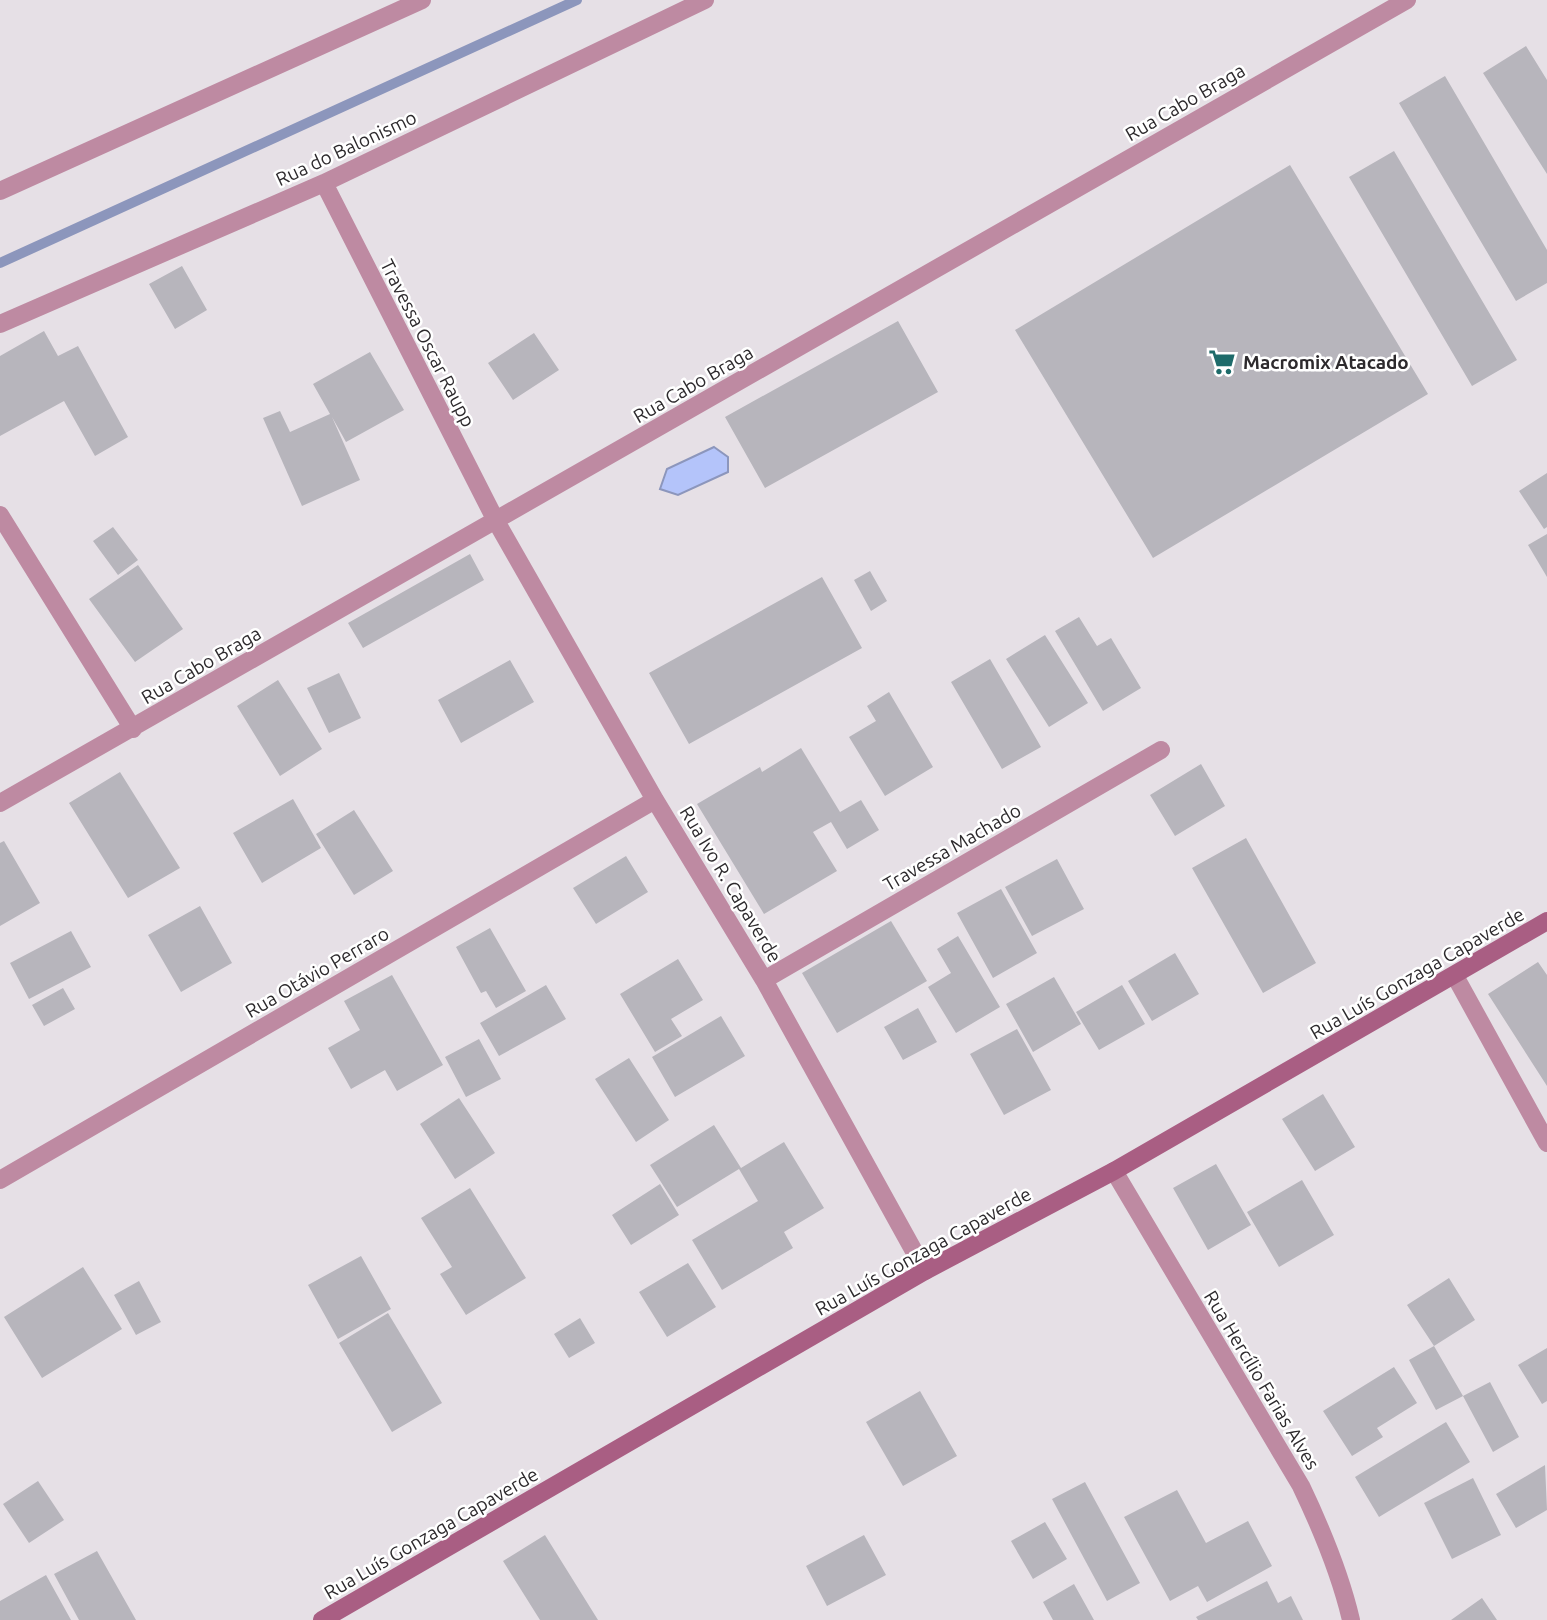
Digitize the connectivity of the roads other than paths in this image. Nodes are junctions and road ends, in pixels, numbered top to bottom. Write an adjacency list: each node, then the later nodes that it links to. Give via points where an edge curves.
1 (422, 0): 5 (street)
2 (705, 0): 4 (street, Rua do Balonismo)
3 (1407, 0): 8 (street, Rua Cabo Braga)
4 (324, 183): 6 (street, Rua do Balonismo); 8 (street, Travessa Oscar Raupp)
5 (0, 191)
6 (0, 324)
7 (0, 514): 9 (street)
8 (496, 521): 9 (street, Rua Cabo Braga); 11 (street, Rua Ivo R. Capaverde)
9 (133, 729): 12 (street, Rua Cabo Braga)
10 (1161, 750): 15 (street, Travessa Machado)
11 (655, 800): 15 (street, Rua Ivo R. Capaverde); 18 (street, Rua Otávio Perraro)
12 (0, 803)
13 (1547, 921): 14 (street, Rua Luís Gonzaga Capaverde)
14 (1455, 976): 16 (street); 17 (street, Rua Luís Gonzaga Capaverde)
15 (765, 980): 19 (street, Rua Ivo R. Capaverde)
16 (1547, 1143)
17 (1114, 1171): 19 (street, Rua Luís Gonzaga Capaverde); 21 (street, Rua Hercílio Farias Alves, via 1301,1486 1324,1532)
18 (0, 1180)
19 (926, 1271): 20 (street, Rua Luís Gonzaga Capaverde)
20 (322, 1620)
21 (1351, 1620)

